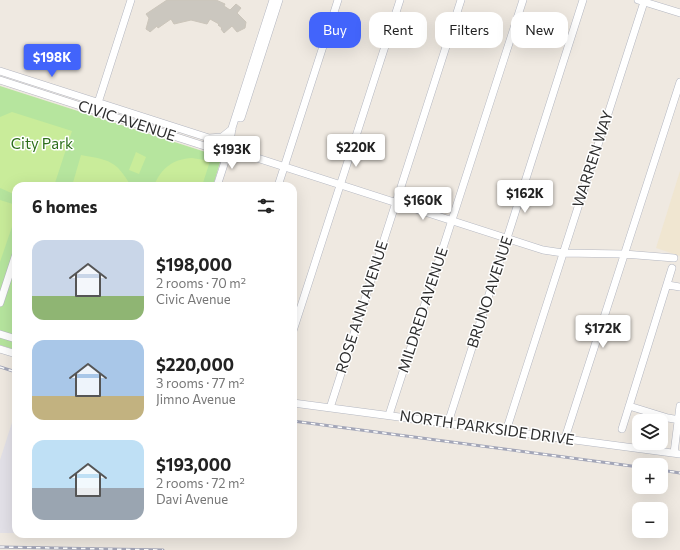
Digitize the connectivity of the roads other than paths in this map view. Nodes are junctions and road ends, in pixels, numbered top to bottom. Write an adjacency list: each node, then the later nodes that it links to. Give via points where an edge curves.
1 (132, 0): 14 (street)
2 (273, 0): 16 (street)
3 (279, 0): 16 (street, via 241,118)
4 (338, 0): 20 (street)
5 (400, 0): 23 (street)
6 (461, 0): 24 (street, ROSE ANN AVENUE)
7 (523, 0): 25 (street, MILDRED AVENUE)
8 (583, 0): 26 (street, BRUNO AVENUE)
9 (641, 1): 10 (street); 27 (street, WARREN WAY)
10 (680, 13)
11 (0, 71): 14 (street, CIVIC AVENUE)
12 (0, 80): 15 (street, CIVIC AVENUE)
13 (680, 82): 28 (street)
14 (99, 103): 15 (street); 18 (street, CIVIC AVENUE)
15 (96, 110): 19 (street, CIVIC AVENUE, via 220,151)
16 (236, 117): 17 (street)
17 (232, 128): 18 (street, via 222,137); 19 (street)
18 (209, 138): 19 (street, CIVIC AVENUE)
19 (229, 149): 20 (street); 21 (street)
20 (285, 167): 22 (street); 23 (street)
21 (218, 182)
22 (279, 182)
23 (340, 184): 24 (street); 35 (street)
24 (396, 203): 25 (street); 43 (street, ROSE ANN AVENUE)
25 (451, 221): 26 (street); 44 (street, MILDRED AVENUE)
26 (507, 239): 27 (street); 46 (street, BRUNO AVENUE)
27 (563, 253): 28 (street); 48 (street, WARREN WAY)
28 (624, 254): 29 (street); 49 (street)
29 (674, 258)
30 (12, 266): 34 (street)
31 (672, 268): 32 (street)
32 (668, 285): 33 (street); 41 (street)
33 (680, 288)
34 (0, 303)
35 (297, 318)
36 (0, 334): 37 (street)
37 (12, 338)
38 (0, 350): 39 (street)
39 (12, 353)
40 (297, 404): 43 (street, NORTH PARKSIDE DRIVE)
41 (629, 406): 45 (street); 47 (street)
42 (680, 406): 45 (street)
43 (330, 408): 44 (street, NORTH PARKSIDE DRIVE)
44 (389, 415): 46 (street, NORTH PARKSIDE DRIVE)
45 (679, 420): 50 (street)
46 (448, 424): 48 (street, NORTH PARKSIDE DRIVE)
47 (622, 429)
48 (506, 430): 49 (street, NORTH PARKSIDE DRIVE)
49 (565, 438): 50 (street, NORTH PARKSIDE DRIVE)
50 (677, 454)

